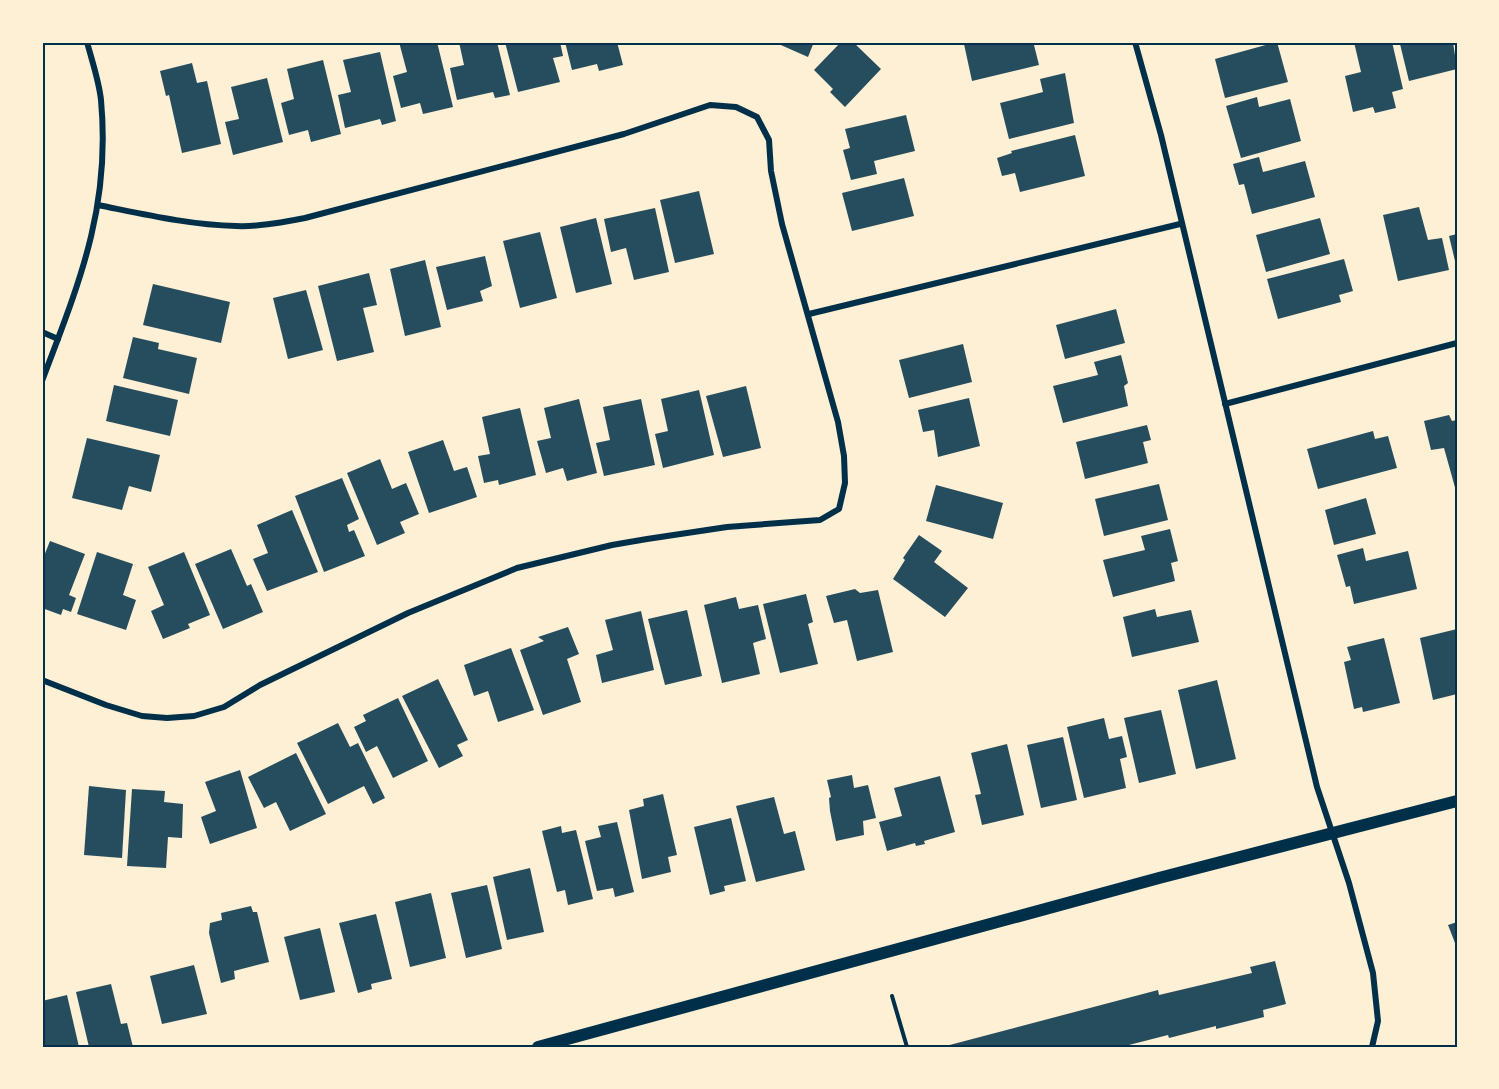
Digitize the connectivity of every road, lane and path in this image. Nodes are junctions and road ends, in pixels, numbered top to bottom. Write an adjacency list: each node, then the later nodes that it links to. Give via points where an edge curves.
1 (87, 42): 3 (street, via 101,98 104,156)
2 (1135, 42): 4 (street)
3 (98, 205): 5 (street, via 206,224 270,224 624,134 710,105 736,107 757,117 769,140 782,224); 7 (street, via 89,253)
4 (1180, 224): 5 (street); 10 (street)
5 (809, 314): 11 (street, via 844,456 845,483 839,509 820,520 727,527 612,544 517,568 408,613 224,706 194,716 142,716)
6 (42, 332): 7 (street)
7 (58, 339): 9 (street)
8 (1457, 343): 10 (street)
9 (42, 381)
10 (1225, 404): 13 (street)
11 (42, 680)
12 (1457, 801): 13 (main road)
13 (1331, 833): 15 (main road); 17 (street, via 1373,973 1378,1021)
14 (892, 996): 16 (path)
15 (538, 1047)
16 (907, 1047)
17 (1372, 1047)

